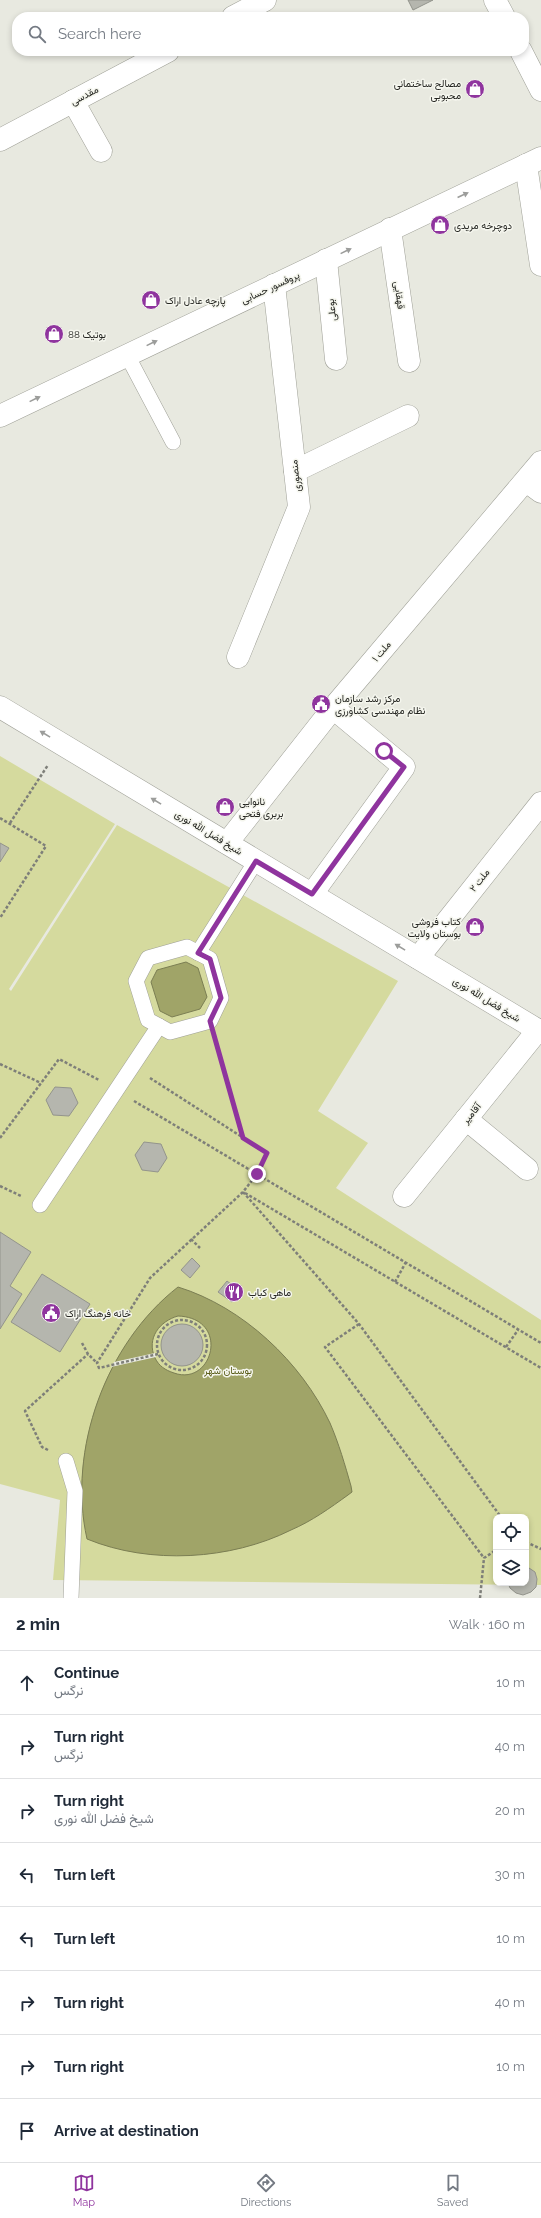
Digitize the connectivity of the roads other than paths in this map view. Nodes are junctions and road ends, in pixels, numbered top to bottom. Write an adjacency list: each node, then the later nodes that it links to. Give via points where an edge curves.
1 (265, 0): 3 (street)
2 (495, 0): 4 (street)
3 (242, 12)
4 (501, 12)
5 (158, 56): 8 (street, مقدسی)
6 (524, 56): 7 (street)
7 (541, 90)
8 (73, 101): 9 (street, مقدسی); 10 (street)
9 (0, 140)
10 (101, 151)
11 (533, 161): 12 (street, پروفسور حسابی, one-way to 11); 14 (street)
12 (390, 230): 13 (street, پروفسور حسابی, one-way to 12); 18 (street, قهقایی)
13 (326, 260): 15 (street, پروفسور حسابی); 17 (street, بوعلی)
14 (541, 262)
15 (274, 285): 16 (street, پروفسور حسابی, one-way to 15); 23 (street, منصوری)
16 (127, 355): 19 (street, پروفسور حسابی, one-way to 16); 21 (lane)
17 (336, 359)
18 (409, 361)
19 (0, 416)
20 (408, 416): 23 (street)
21 (173, 442)
22 (541, 462): 24 (street, ملت ۱)
23 (295, 471): 25 (street, منصوری, via 298,507)
24 (533, 486): 27 (street, ملت ۱)
25 (238, 657)
26 (0, 707): 29 (street, شیخ فضل الله نوری, one-way to 26)
27 (333, 708): 29 (street, ملت ۱); 31 (street, via 404,767)
28 (541, 802): 33 (street, ملت ۲)
29 (227, 843): 30 (street, شیخ فضل الله نوری)
30 (256, 861): 31 (street, شیخ فضل الله نوری); 32 (lane)
31 (312, 894): 33 (street, شیخ فضل الله نوری, one-way to 31)
32 (198, 953): 34 (lane, via 187,947 148,958 136,981 148,1020); 34 (lane, via 210,959 221,998 210,1021 170,1032)
33 (418, 958): 35 (street, شیخ فضل الله نوری)
34 (159, 1026): 39 (lane)
35 (539, 1031): 36 (street, آقامیر)
36 (466, 1119): 37 (street); 38 (street, آقامیر)
37 (527, 1169)
38 (404, 1196)
39 (40, 1205)
40 (66, 1461): 41 (lane, via 75,1491)
41 (71, 1598)

